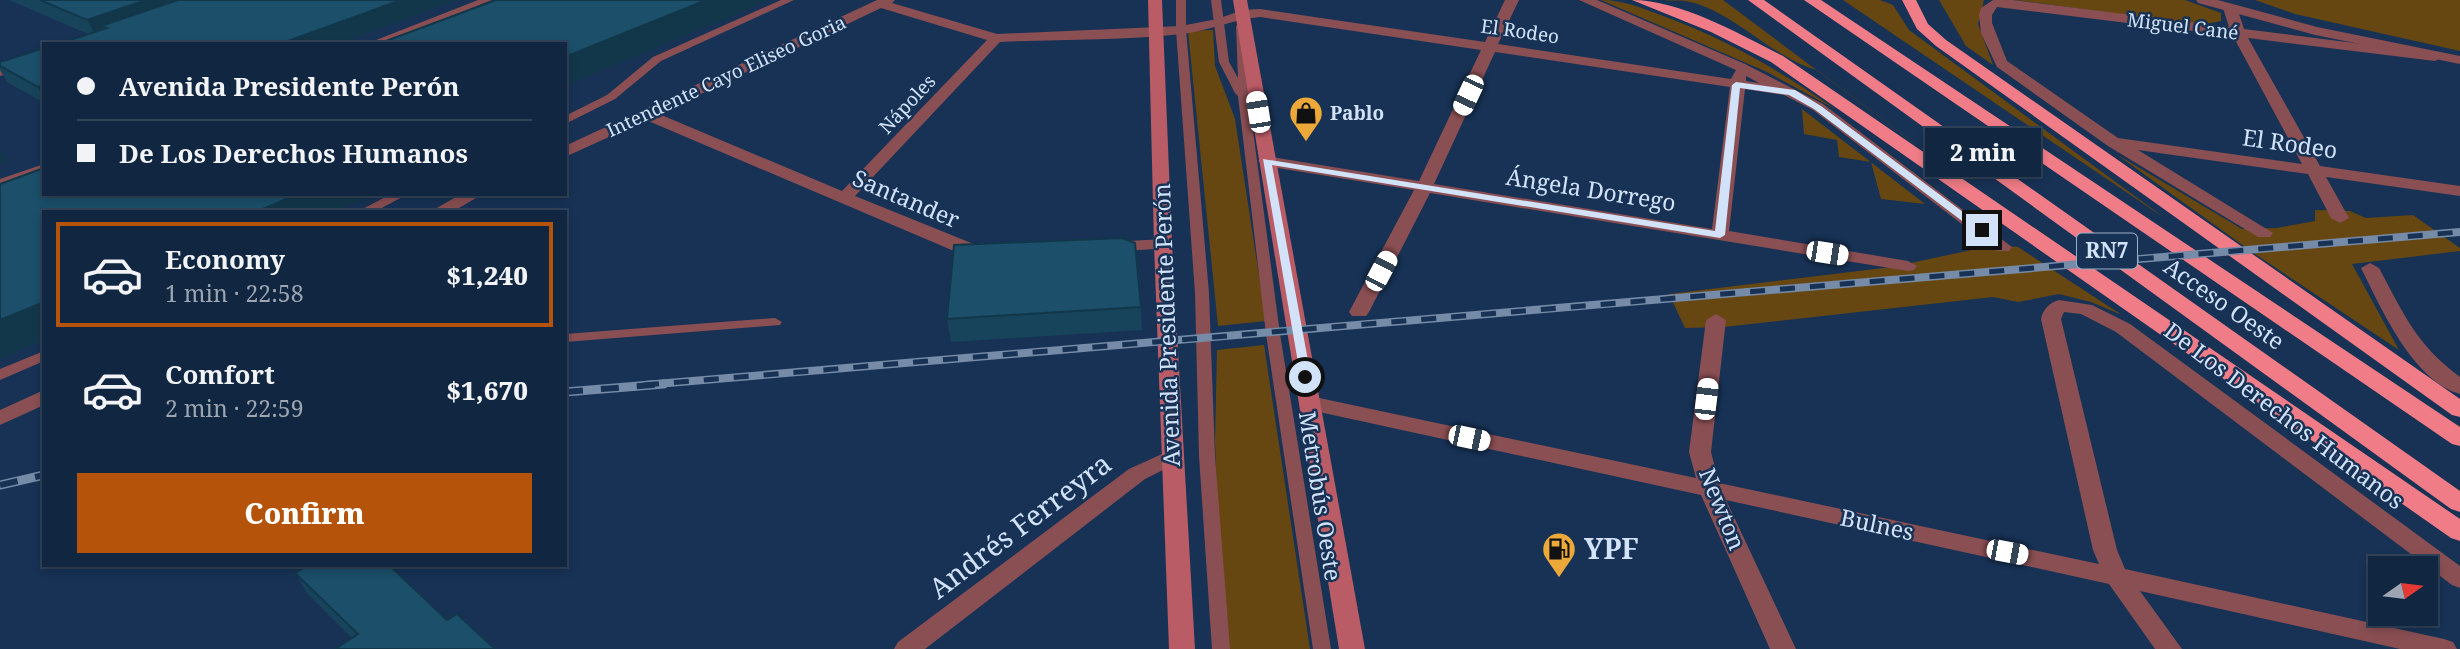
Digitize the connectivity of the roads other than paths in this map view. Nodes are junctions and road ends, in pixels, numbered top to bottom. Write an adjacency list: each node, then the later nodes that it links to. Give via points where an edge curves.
1 (487, 0): 21 (lane)
2 (789, 0): 31 (lane, via 657,59 611,97)
3 (1155, 0): 18 (main road, Avenida Presidente Perón)
4 (1181, 0): 17 (lane)
5 (1216, 0): 16 (lane, Metrobús Oeste)
6 (1512, 0): 22 (street)
7 (1586, 0): 25 (street)
8 (1639, 0): 71 (highway, via 1716,29 1777,59)
9 (1755, 0): 70 (highway, Acceso Oeste / RN7)
10 (1811, 0): 67 (highway, Acceso Oeste / RN7)
11 (1909, 0): 65 (highway, via 1922,26 1941,43)
12 (2203, 0): 15 (street)
13 (884, 2): 20 (street); 30 (street, Intendente Cayo Eliseo Goria)
14 (1241, 7): 16 (street); 22 (street, El Rodeo); 29 (lane, Metrobús Oeste); 34 (main road)
15 (2230, 8): 19 (street); 24 (street, via 2315,32)
16 (1220, 23): 17 (street); 29 (lane, Metrobús Oeste, via 1224,62)
17 (1181, 30): 18 (street); 76 (lane, via 1202,293)
18 (1157, 32): 20 (street); 48 (main road, Avenida Presidente Perón)
19 (2238, 33): 24 (street, Miguel Cané); 32 (street, Miguel Cané, via 2026,5 1988,8 1985,21 2002,64); 36 (street)
20 (996, 38): 42 (street, Nápoles)
21 (376, 42)
22 (1491, 48): 27 (street, El Rodeo); 38 (street)
23 (42, 60): 26 (lane)
24 (2458, 60)
25 (1740, 66): 27 (street); 28 (street)
26 (0, 74)
27 (1736, 85): 28 (street, El Rodeo); 47 (street)
28 (1792, 92): 49 (street)
29 (1244, 100): 77 (lane, Metrobús Oeste, via 1280,386)
30 (646, 114): 33 (street, Intendente Cayo Eliseo Goria); 42 (street, Santander)
31 (567, 120)
32 (2114, 144): 36 (street, El Rodeo); 46 (street, Miguel Cané)
33 (567, 151)
34 (1266, 161): 38 (street, Ángela Dorrego); 64 (main road)
35 (42, 168): 37 (lane)
36 (2312, 170): 39 (street, El Rodeo); 45 (street)
37 (0, 183)
38 (1424, 188): 47 (street, Ángela Dorrego); 54 (street)
39 (2460, 191)
40 (398, 196): 43 (lane)
41 (471, 196): 44 (street)
42 (845, 197): 51 (street, Santander, via 967,250)
43 (367, 210)
44 (442, 210)
45 (2340, 218)
46 (2264, 233)
47 (1720, 235): 52 (street, Ángela Dorrego)
48 (1163, 244): 50 (street); 68 (main road, Avenida Presidente Perón)
49 (2003, 247)
50 (1094, 248)
51 (999, 253)
52 (1908, 266)
53 (2370, 268): 59 (street, via 2408,341)
54 (1359, 312)
55 (1716, 320): 69 (street, Newton, via 1700,452)
56 (775, 322): 57 (lane)
57 (567, 338)
58 (42, 356): 61 (lane)
59 (2428, 363): 60 (street); 62 (street)
60 (2460, 369)
61 (0, 375)
62 (2460, 387)
63 (42, 398): 66 (street)
64 (1310, 402): 69 (street, Bulnes); 78 (main road)
65 (2460, 410)
66 (0, 418)
67 (2460, 438)
68 (1173, 456): 74 (street, Andrés Ferreyra, via 1136,474); 75 (main road, Avenida Presidente Perón)
69 (1710, 491): 72 (street, Bulnes); 79 (street, Newton)
70 (2460, 503)
71 (2460, 532)
72 (2115, 574): 73 (street, De Los Derechos Humanos, via 2105,550 2051,320 2059,306 2100,315 2123,328); 80 (street); 81 (street, Bulnes)
73 (2460, 579)
74 (907, 649)
75 (1182, 649)
76 (1220, 649)
77 (1322, 649)
78 (1352, 649)
79 (1783, 649)
80 (2169, 649)
81 (2444, 649)

